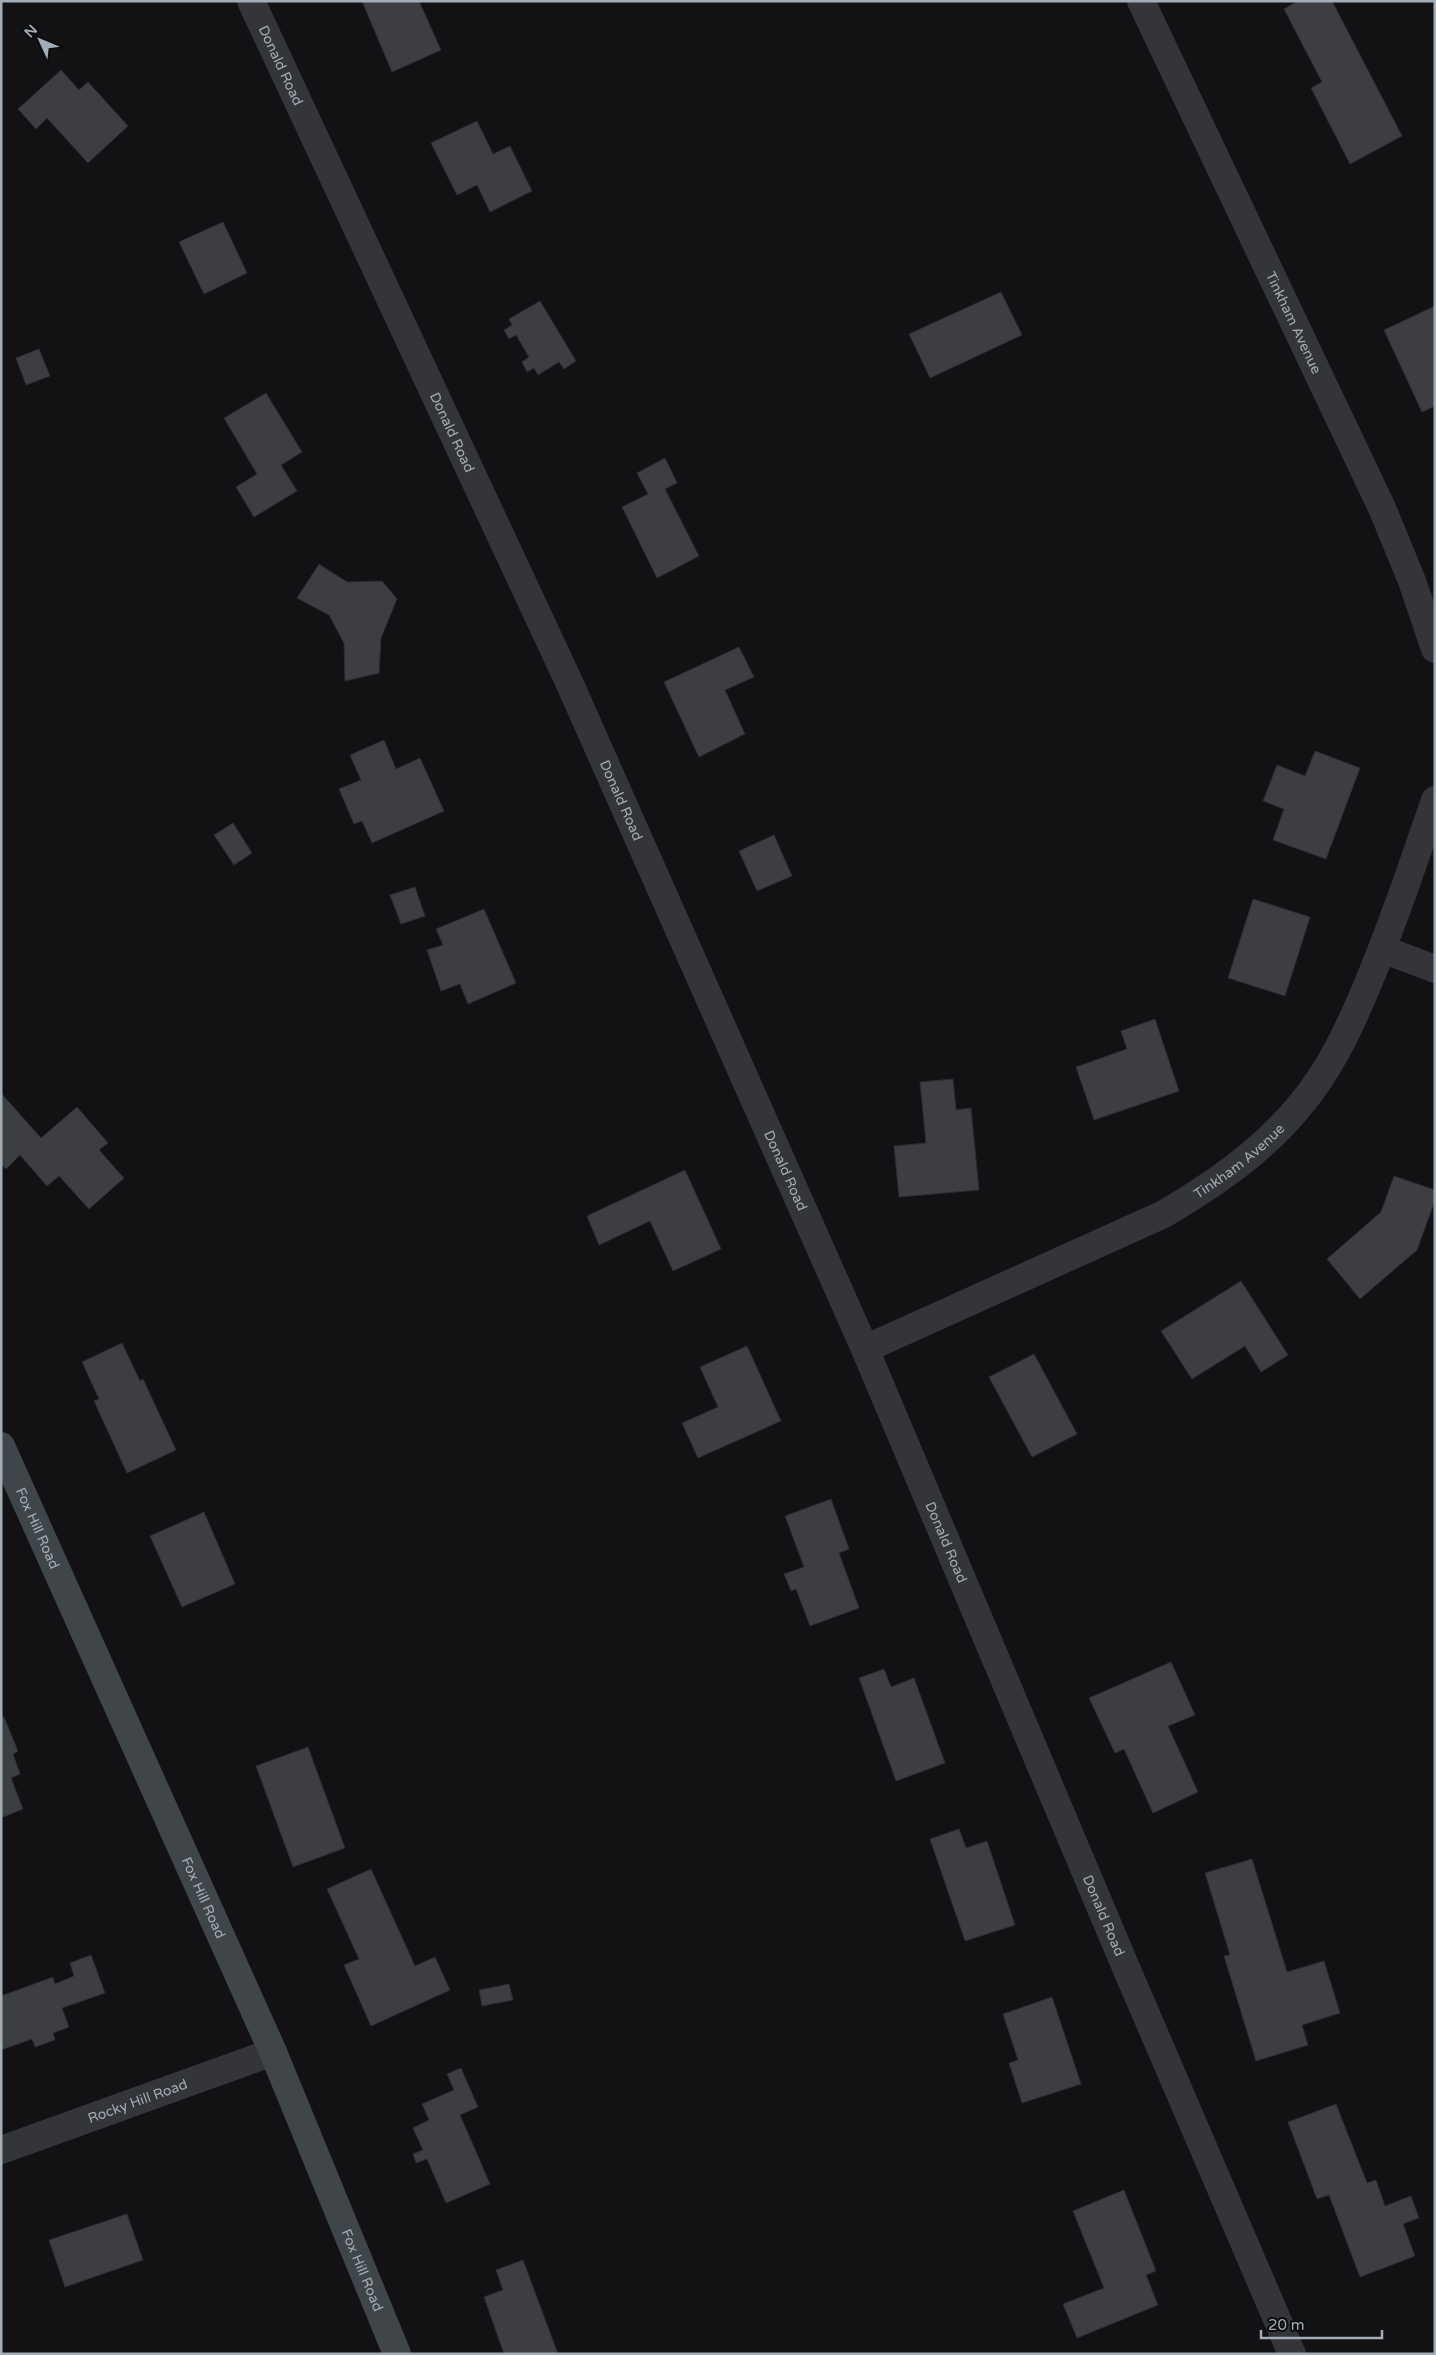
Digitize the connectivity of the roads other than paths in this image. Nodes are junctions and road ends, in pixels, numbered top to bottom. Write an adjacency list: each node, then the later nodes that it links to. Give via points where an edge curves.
1 (251, 1): 7 (street, Donald Road, via 569,682)
2 (1141, 1): 3 (street, Tinkham Avenue, via 1382,508)
3 (1435, 649)
4 (1435, 800): 5 (street, Tinkham Avenue)
5 (1382, 949): 6 (street); 7 (street, Tinkham Avenue, via 1346,1036 1323,1075 1298,1108 1251,1155 1208,1188 1164,1214)
6 (1435, 969)
7 (865, 1349): 12 (street, Donald Road)
8 (1, 1446): 9 (street, Fox Hill Road)
9 (273, 2052): 10 (street, Rocky Hill Road); 11 (street, Fox Hill Road)
10 (1, 2150)
11 (397, 2354)
12 (1292, 2354)

